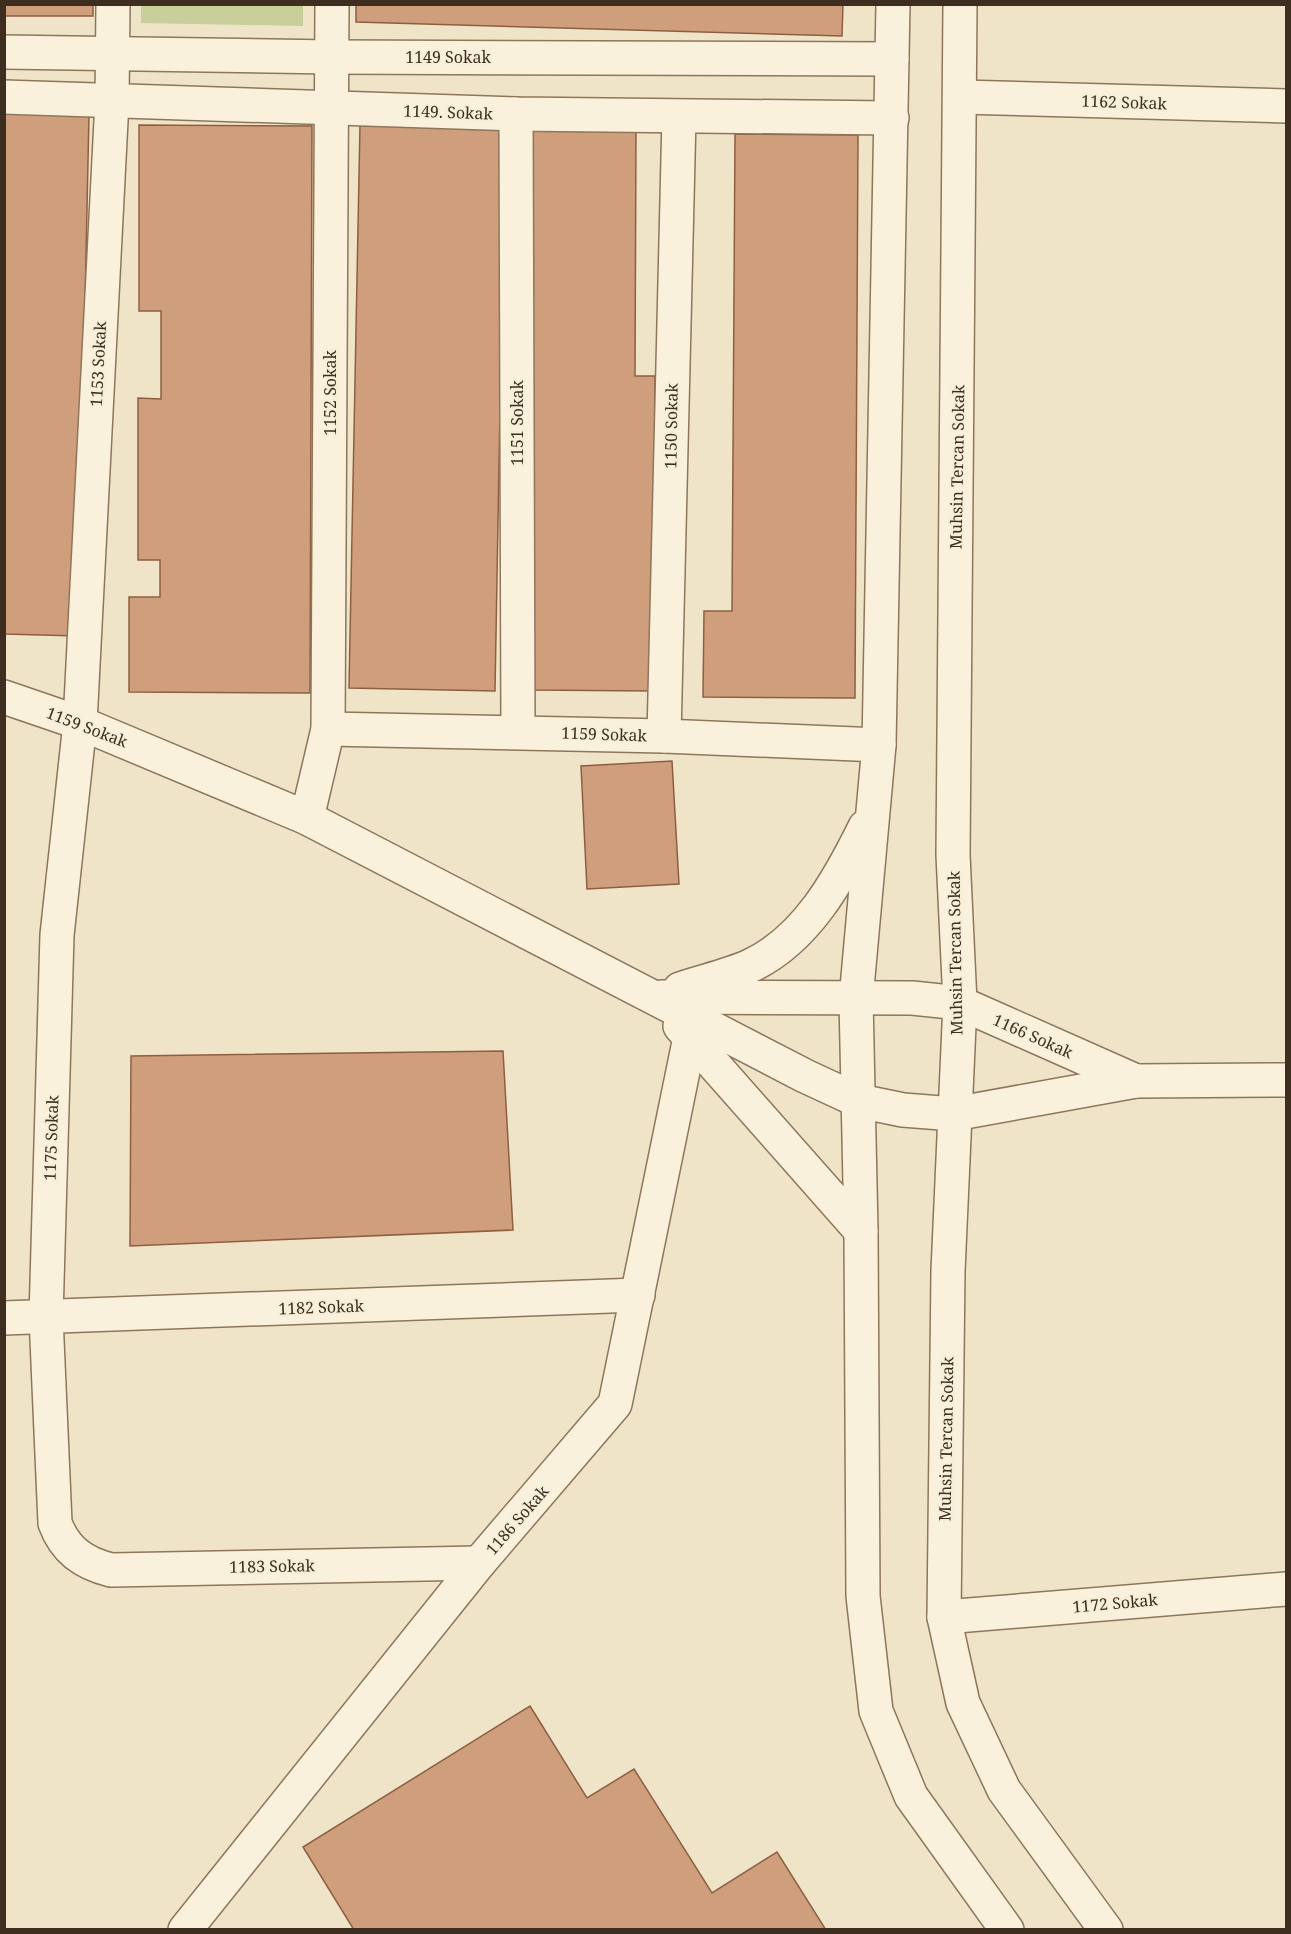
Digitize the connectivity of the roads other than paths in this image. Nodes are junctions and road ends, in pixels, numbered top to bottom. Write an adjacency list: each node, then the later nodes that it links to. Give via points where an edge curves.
1 (113, 4): 6 (street, 1153 Sokak)
2 (333, 4): 7 (street)
3 (893, 4): 8 (street)
4 (960, 4): 10 (street, Muhsin Tercan Sokak)
5 (4, 52): 6 (street, 1149 Sokak)
6 (113, 54): 7 (street, 1149 Sokak); 11 (street, 1153 Sokak)
7 (332, 57): 8 (street, 1149 Sokak); 13 (street, 1152 Sokak)
8 (892, 59): 16 (street)
9 (4, 97): 11 (street, 1149. Sokak)
10 (961, 97): 12 (street, 1162 Sokak); 27 (street, Muhsin Tercan Sokak, via 953,855)
11 (112, 101): 13 (street, 1149. Sokak); 18 (street, 1153 Sokak)
12 (1287, 106)
13 (332, 108): 14 (street, 1149. Sokak); 19 (street, 1152 Sokak)
14 (516, 114): 15 (street, 1149. Sokak); 20 (street, 1151 Sokak)
15 (679, 117): 16 (street, 1149. Sokak); 21 (street, 1150 Sokak)
16 (892, 118): 22 (street)
17 (4, 697): 18 (street, 1159 Sokak)
18 (80, 723): 24 (street, 1159 Sokak); 35 (street, 1175 Sokak, via 57,934)
19 (328, 729): 20 (street, 1159 Sokak); 24 (street, 1152 Sokak)
20 (518, 732): 21 (street, 1159 Sokak)
21 (664, 736): 22 (street, 1159 Sokak)
22 (879, 745): 23 (street)
23 (873, 811): 25 (street, via 820,905 789,941 750,966); 26 (street)
24 (307, 818): 25 (street, 1159 Sokak)
25 (656, 997): 26 (street, 1166 Sokak); 28 (street); 31 (street, 1166 Sokak)
26 (856, 999): 27 (street, 1166 Sokak, via 912,998); 31 (street)
27 (960, 1003): 30 (street, 1166 Sokak); 32 (street, Muhsin Tercan Sokak)
28 (690, 1037): 33 (street); 34 (street, 1186 Sokak)
29 (1287, 1080): 30 (street, 1166 Sokak)
30 (1136, 1081): 32 (street, 1166 Sokak)
31 (859, 1101): 32 (street, 1166 Sokak); 33 (street)
32 (954, 1114): 40 (street, Muhsin Tercan Sokak)
33 (861, 1231): 42 (street, via 863,1596 876,1711 911,1796)
34 (638, 1295): 35 (street, 1182 Sokak); 38 (street, 1186 Sokak, via 615,1404)
35 (46, 1317): 36 (street, 1182 Sokak); 37 (street, 1175 Sokak, via 55,1523)
36 (4, 1318)
37 (69, 1550): 38 (street, 1183 Sokak, via 111,1570)
38 (479, 1563): 41 (street, 1186 Sokak)
39 (1287, 1589): 40 (street, 1172 Sokak)
40 (944, 1617): 43 (street, Muhsin Tercan Sokak, via 963,1703 1005,1790)
41 (185, 1929)
42 (1007, 1929)
43 (1106, 1929)

